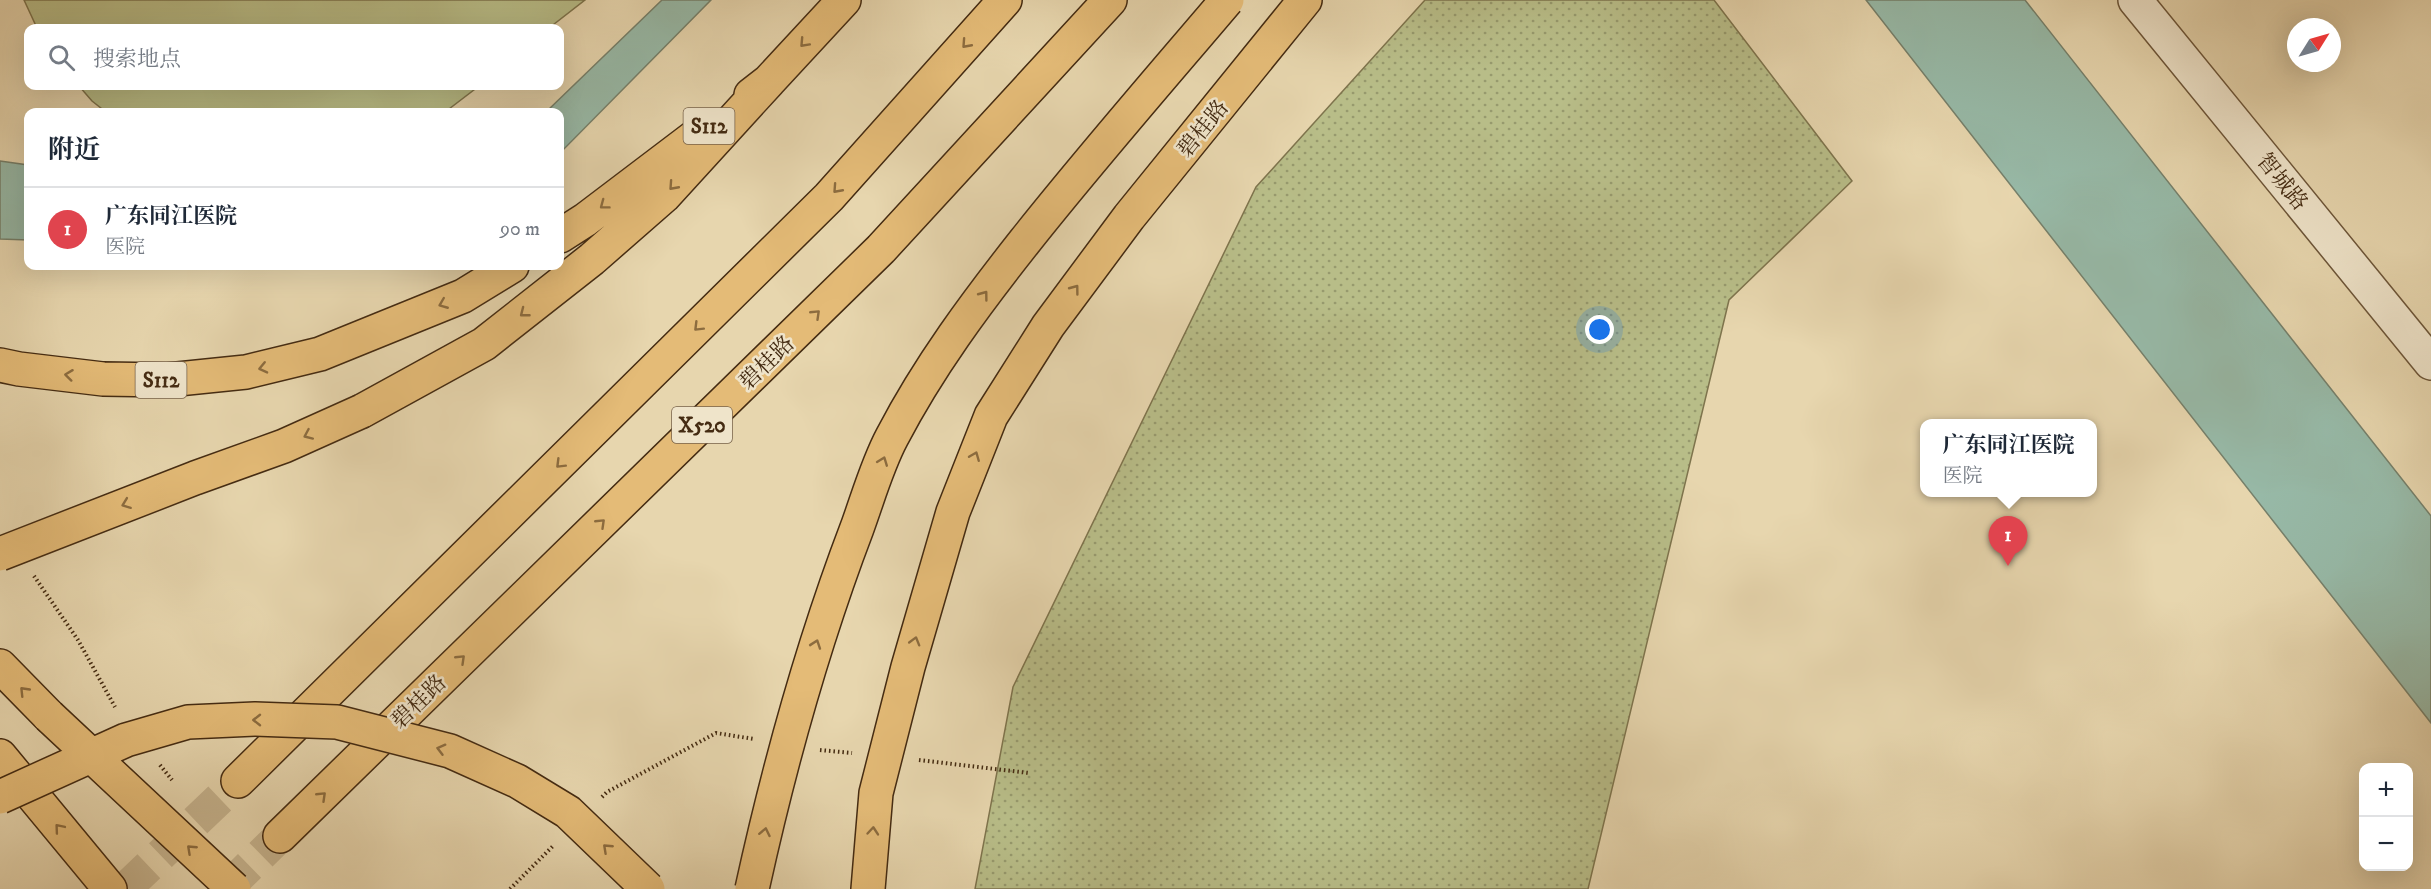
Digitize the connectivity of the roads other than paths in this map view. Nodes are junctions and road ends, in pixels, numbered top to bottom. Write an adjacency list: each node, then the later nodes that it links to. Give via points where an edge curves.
1 (844, 0): 7 (main road, S112, one-way to 7)
2 (1005, 0): 15 (main road, one-way to 15, via 830,197)
3 (1110, 0): 17 (main road, 碧桂路 / X520, one-way to 3, via 882,249)
4 (1227, 0): 23 (main road, one-way to 4, bridge, via 803,682 891,438 949,341 1010,261 1078,174)
5 (1305, 0): 24 (main road, 碧桂路, one-way to 5, via 876,792 905,678 953,512 992,416 1048,326 1129,217)
6 (2135, 0): 10 (street, 智城路)
7 (769, 81): 8 (main road, S112, one-way to 8); 12 (main road, one-way to 12, bridge, via 663,196 592,260 484,344 362,411 284,446)
8 (564, 233)
9 (505, 270): 11 (main road, S112, one-way to 11, via 463,296 320,354 246,372 168,380 103,379)
10 (2431, 363)
11 (0, 365)
12 (0, 554)
13 (0, 666): 21 (main road, one-way to 13, bridge)
14 (0, 756): 18 (main road, one-way to 14)
15 (238, 781)
16 (0, 797): 22 (main road, one-way to 16, bridge, via 568,812 517,781 450,751 337,722 188,722 126,740)
17 (280, 836)
18 (81, 854): 19 (main road); 20 (main road)
19 (95, 889)
20 (110, 889)
21 (234, 889)
22 (648, 889)
23 (752, 889)
24 (868, 889)

